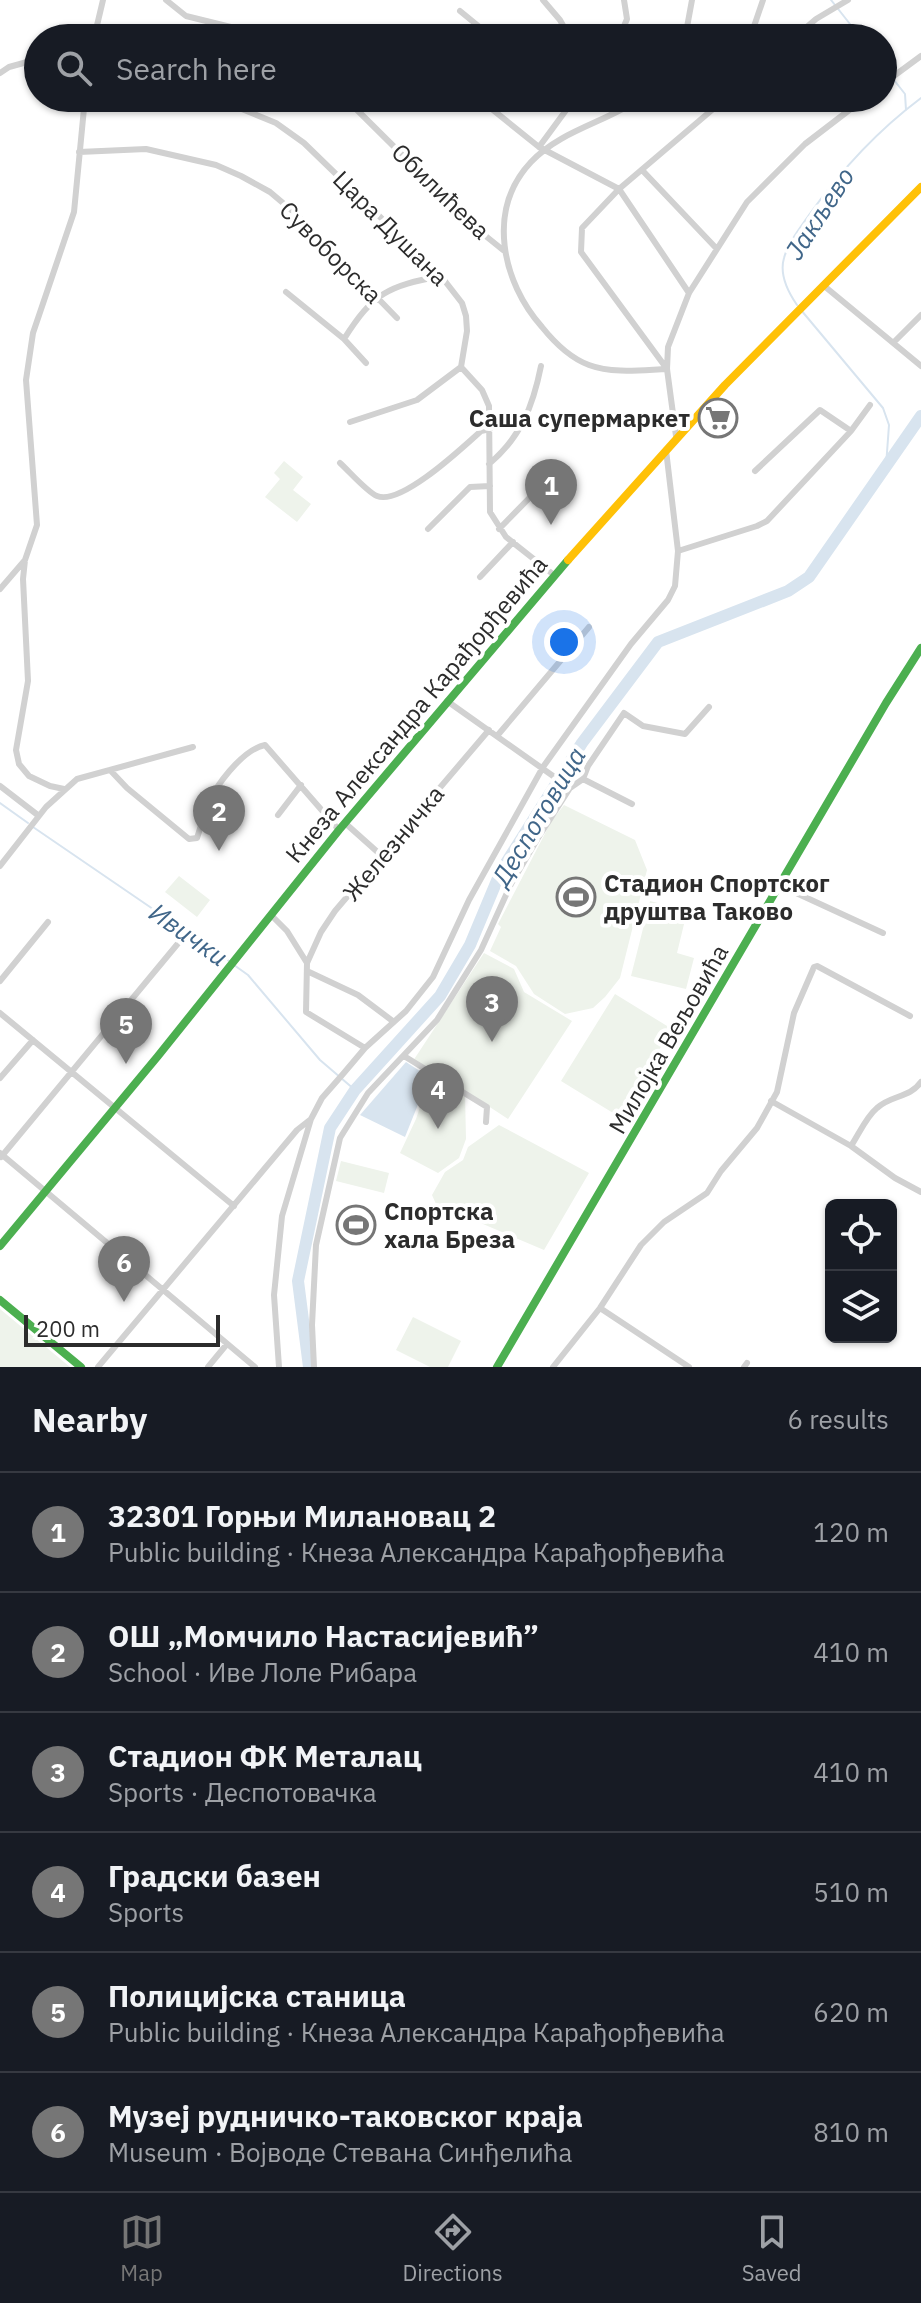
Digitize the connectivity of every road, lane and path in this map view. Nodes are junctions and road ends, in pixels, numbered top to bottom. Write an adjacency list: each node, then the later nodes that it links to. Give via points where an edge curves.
1 (103, 0): 9 (street)
2 (166, 0): 10 (street, via 186,16)
3 (543, 0): 12 (street)
4 (624, 0): 13 (street)
5 (692, 0): 14 (street)
6 (763, 0): 15 (street)
7 (848, 0): 16 (street)
8 (460, 11): 11 (street)
9 (97, 24)
10 (219, 24)
11 (476, 24)
12 (562, 24)
13 (625, 24)
14 (688, 24)
15 (755, 24)
16 (810, 24)
17 (921, 56): 20 (street)
18 (24, 63): 19 (street)
19 (0, 73)
20 (897, 74)
21 (83, 112): 30 (street)
22 (249, 112): 36 (street, Цара Душана, via 304,143)
23 (359, 112): 35 (street, Обилићева)
24 (495, 112): 29 (street)
25 (564, 112): 29 (street)
26 (614, 112): 29 (street)
27 (710, 112): 31 (street)
28 (847, 112): 34 (street, via 805,144 747,202)
29 (541, 149): 33 (street); 35 (street, via 508,202)
30 (79, 152): 40 (street, Сувоборска, via 146,149 241,176 296,214); 65 (street, via 74,212 33,333 26,380 37,525)
31 (642, 170): 33 (street); 34 (street)
32 (921, 187): 37 (street, Кнеза Александра Карађорђевића)
33 (619, 189): 39 (street); 49 (street, via 582,228 581,252)
34 (716, 248): 39 (street)
35 (503, 250): 49 (street, via 518,295 552,339 587,364 606,369)
36 (441, 276): 40 (street, via 409,282); 48 (street, Цара Душана, via 466,316)
37 (823, 285): 44 (street); 54 (street, Кнеза Александра Карађорђевића)
38 (286, 292): 43 (street)
39 (689, 293): 49 (street, via 668,347)
40 (376, 297): 42 (street, Сувоборска); 43 (street)
41 (921, 315): 44 (street)
42 (397, 318)
43 (344, 339): 45 (street)
44 (893, 343): 47 (street)
45 (366, 363)
46 (541, 366): 57 (street, via 527,418)
47 (921, 366)
48 (461, 367): 51 (street, via 417,400); 52 (street, via 487,399)
49 (667, 369): 54 (street)
50 (870, 405): 53 (street)
51 (350, 422)
52 (490, 429): 56 (street, via 416,483 387,497 376,496); 57 (street)
53 (851, 431): 58 (street, via 820,410); 64 (street, via 767,521)
54 (676, 436): 55 (street, Кнеза Александра Карађорђевића)
55 (666, 449): 64 (street); 66 (street, Кнеза Александра Карађорђевића)
56 (340, 463)
57 (489, 464): 60 (street)
58 (755, 471)
59 (542, 485): 62 (street)
60 (490, 486): 61 (street, via 470,487); 62 (street, via 490,512)
61 (428, 529)
62 (499, 529): 63 (street)
63 (513, 542): 66 (street); 67 (street)
64 (678, 551): 77 (street, via 675,586 668,600 631,644)
65 (25, 560): 68 (street); 82 (street, via 28,681 16,750 29,776)
66 (554, 575): 71 (street, Кнеза Александра Карађорђевића)
67 (480, 577)
68 (0, 589)
69 (589, 627): 74 (street)
70 (921, 648): 89 (street, Милојка Вељовића)
71 (447, 701): 73 (street); 86 (street, Кнеза Александра Карађорђевића)
72 (709, 707): 78 (street, via 685,734 643,726 624,713)
73 (489, 730): 74 (street); 87 (street, Железничка)
74 (497, 736): 77 (street)
75 (193, 747): 76 (street)
76 (110, 770): 79 (street, via 189,839 197,838 220,783 259,746 265,745); 82 (street, via 77,779)
77 (546, 770): 81 (street); 99 (street, via 469,900 433,977)
78 (583, 779): 81 (street); 83 (street)
79 (301, 785): 84 (street); 86 (street)
80 (0, 786): 85 (street)
81 (568, 786): 102 (street, via 511,884 481,950 437,1020)
82 (64, 789): 85 (street)
83 (632, 804)
84 (278, 815)
85 (37, 819): 88 (street)
86 (342, 826): 87 (street); 90 (street, Кнеза Александра Карађорђевића)
87 (382, 856): 94 (street, Железничка, via 335,911)
88 (0, 866)
89 (781, 886): 92 (street); 127 (street, Милојка Вељовића)
90 (271, 915): 94 (street); 107 (street, Кнеза Александра Карађорђевића)
91 (48, 922): 96 (street)
92 (883, 933)
93 (180, 941): 103 (street)
94 (307, 963): 95 (street)
95 (307, 971): 99 (street, via 358,995); 101 (street, via 306,1012)
96 (0, 981)
97 (0, 1013): 100 (street)
98 (910, 1016): 106 (street, via 814,967 794,1013)
99 (394, 1022): 101 (street)
100 (33, 1040): 103 (street); 104 (street)
101 (365, 1048): 108 (street)
102 (404, 1056): 109 (street, via 487,1107); 126 (street, via 368,1093 340,1138 316,1245)
103 (70, 1071): 107 (street); 111 (street)
104 (0, 1078)
105 (921, 1082): 110 (street, via 875,1109)
106 (771, 1101): 110 (street); 118 (street, via 707,1193 641,1245)
107 (115, 1108): 112 (street, Кнеза Александра Карађорђевића); 114 (street)
108 (311, 1119): 114 (street); 125 (street, via 282,1216 274,1295)
109 (486, 1122)
110 (851, 1146): 113 (street)
111 (1, 1156): 112 (street)
112 (45, 1191): 115 (street, Кнеза Александра Карађорђевића); 116 (street)
113 (921, 1192)
114 (234, 1206): 116 (street)
115 (0, 1246)
116 (163, 1290): 119 (street); 122 (street)
117 (0, 1300): 121 (street)
118 (600, 1308): 120 (street); 129 (street)
119 (227, 1344): 123 (street); 124 (street)
120 (555, 1365): 128 (street)
121 (81, 1367)
122 (98, 1367)
123 (208, 1367)
124 (255, 1367)
125 (279, 1367)
126 (314, 1367)
127 (497, 1367)
128 (564, 1367)
129 (689, 1367)

